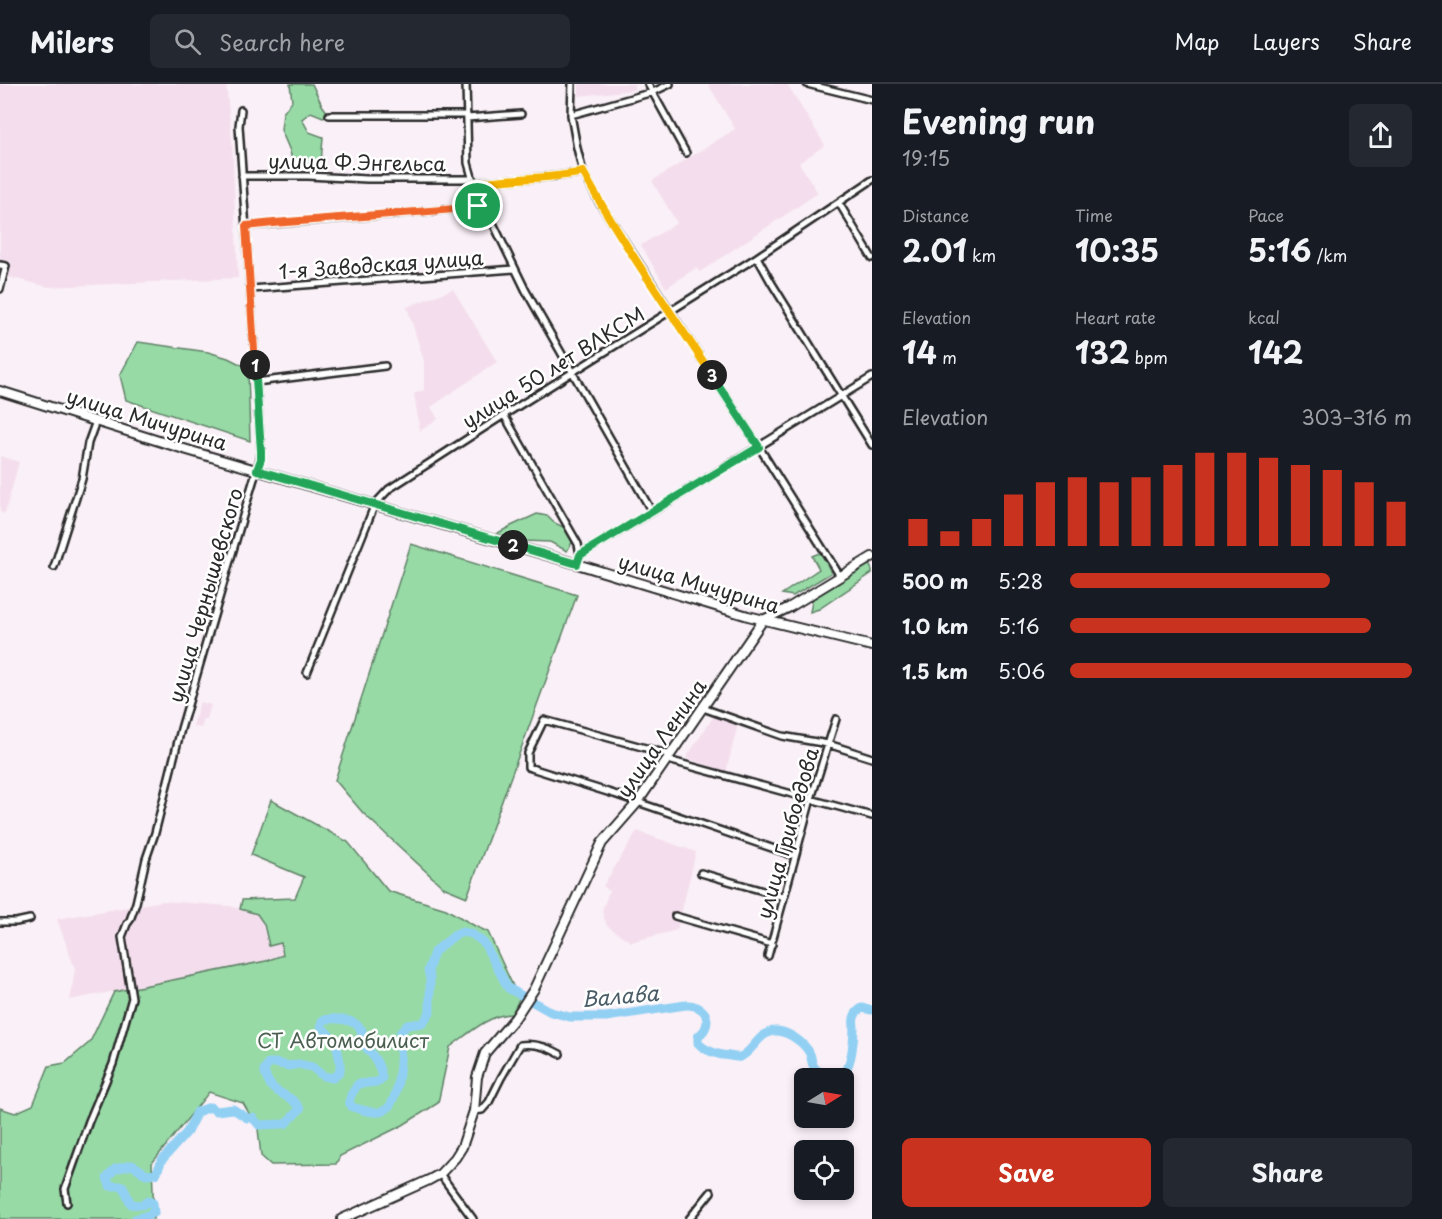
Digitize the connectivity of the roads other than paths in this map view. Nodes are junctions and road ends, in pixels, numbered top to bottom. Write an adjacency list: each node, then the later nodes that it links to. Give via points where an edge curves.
1 (466, 84): 12 (street)
2 (572, 84): 11 (street)
3 (648, 84): 6 (street)
4 (670, 84): 6 (street)
5 (807, 84): 7 (street)
6 (653, 92): 11 (street); 13 (street)
7 (872, 100)
8 (241, 110): 15 (street, улица Чернышевского, via 238,126)
9 (521, 114): 12 (street)
10 (329, 115): 12 (street)
11 (571, 115): 14 (street)
12 (467, 116): 17 (street, via 468,163)
13 (686, 153)
14 (583, 172): 17 (street, улица Ф.Энгельса); 27 (street)
15 (242, 176): 17 (street, улица Ф.Энгельса); 20 (street, улица Чернышевского)
16 (872, 180): 19 (street, улица 50 лет ВЛКСМ)
17 (473, 181): 18 (street)
18 (482, 203): 20 (street, via 468,208); 24 (street)
19 (839, 203): 21 (street, улица 50 лет ВЛКСМ); 22 (street)
20 (246, 226): 26 (street, улица Чернышевского)
21 (757, 257): 27 (street, улица 50 лет ВЛКСМ); 33 (street)
22 (872, 258)
23 (0, 265): 25 (street, via 6,266)
24 (514, 269): 26 (street, 1-я Заводская улица); 29 (street)
25 (0, 289)
26 (251, 289): 31 (street, улица Чернышевского)
27 (670, 310): 29 (street, улица 50 лет ВЛКСМ); 37 (street)
28 (385, 366): 31 (street)
29 (572, 372): 34 (street, улица 50 лет ВЛКСМ); 40 (street)
30 (872, 377): 33 (street)
31 (256, 382): 38 (street, улица Чернышевского, via 261,451)
32 (0, 391): 35 (main road, улица Мичурина)
33 (841, 396): 36 (street); 37 (street)
34 (504, 415): 39 (street, улица 50 лет ВЛКСМ, via 389,489); 41 (street, via 578,544)
35 (96, 421): 38 (main road, улица Мичурина); 44 (street)
36 (872, 445)
37 (759, 447): 40 (street); 45 (street)
38 (257, 470): 39 (main road, улица Мичурина); 71 (street, улица Чернышевского, via 181,729 136,903 122,937 132,998 113,1064 65,1189)
39 (375, 504): 43 (main road, улица Мичурина); 50 (street)
40 (652, 512): 41 (street)
41 (580, 555): 43 (street)
42 (872, 556): 45 (main road, улица Ленина)
43 (577, 564): 47 (main road, улица Мичурина)
44 (54, 567)
45 (840, 576): 46 (main road, улица Ленина)
46 (790, 607): 47 (main road, улица Ленина); 48 (main road)
47 (763, 620): 48 (main road, улица Мичурина); 51 (main road, улица Ленина)
48 (790, 627): 49 (main road, улица Мичурина)
49 (872, 646)
50 (307, 673)
51 (702, 708): 53 (street, via 782,736); 54 (main road, улица Ленина)
52 (836, 719): 53 (street, улица Грибоедова)
53 (828, 744): 55 (street); 56 (street, улица Грибоедова)
54 (669, 758): 56 (street); 57 (main road, улица Ленина); 57 (street, via 544,720 528,753 528,767)
55 (872, 758)
56 (811, 799): 58 (street); 59 (street, улица Грибоедова)
57 (637, 803): 59 (street); 68 (main road, улица Ленина, via 602,843 534,989 485,1053 477,1077)
58 (872, 816)
59 (795, 856): 61 (street, улица Грибоедова)
60 (701, 873): 61 (street)
61 (784, 897): 65 (street, улица Грибоедова)
62 (675, 916): 65 (street)
63 (30, 920): 64 (street)
64 (0, 922)
65 (772, 944): 66 (street, улица Грибоедова)
66 (768, 956)
67 (560, 1054): 68 (street, via 520,1045 489,1102 482,1110)
68 (474, 1111): 69 (main road, улица Ленина, via 462,1147)
69 (440, 1174): 72 (main road); 73 (street)
70 (711, 1192): 74 (street)
71 (67, 1203)
72 (342, 1219)
73 (473, 1219)
74 (689, 1219)

